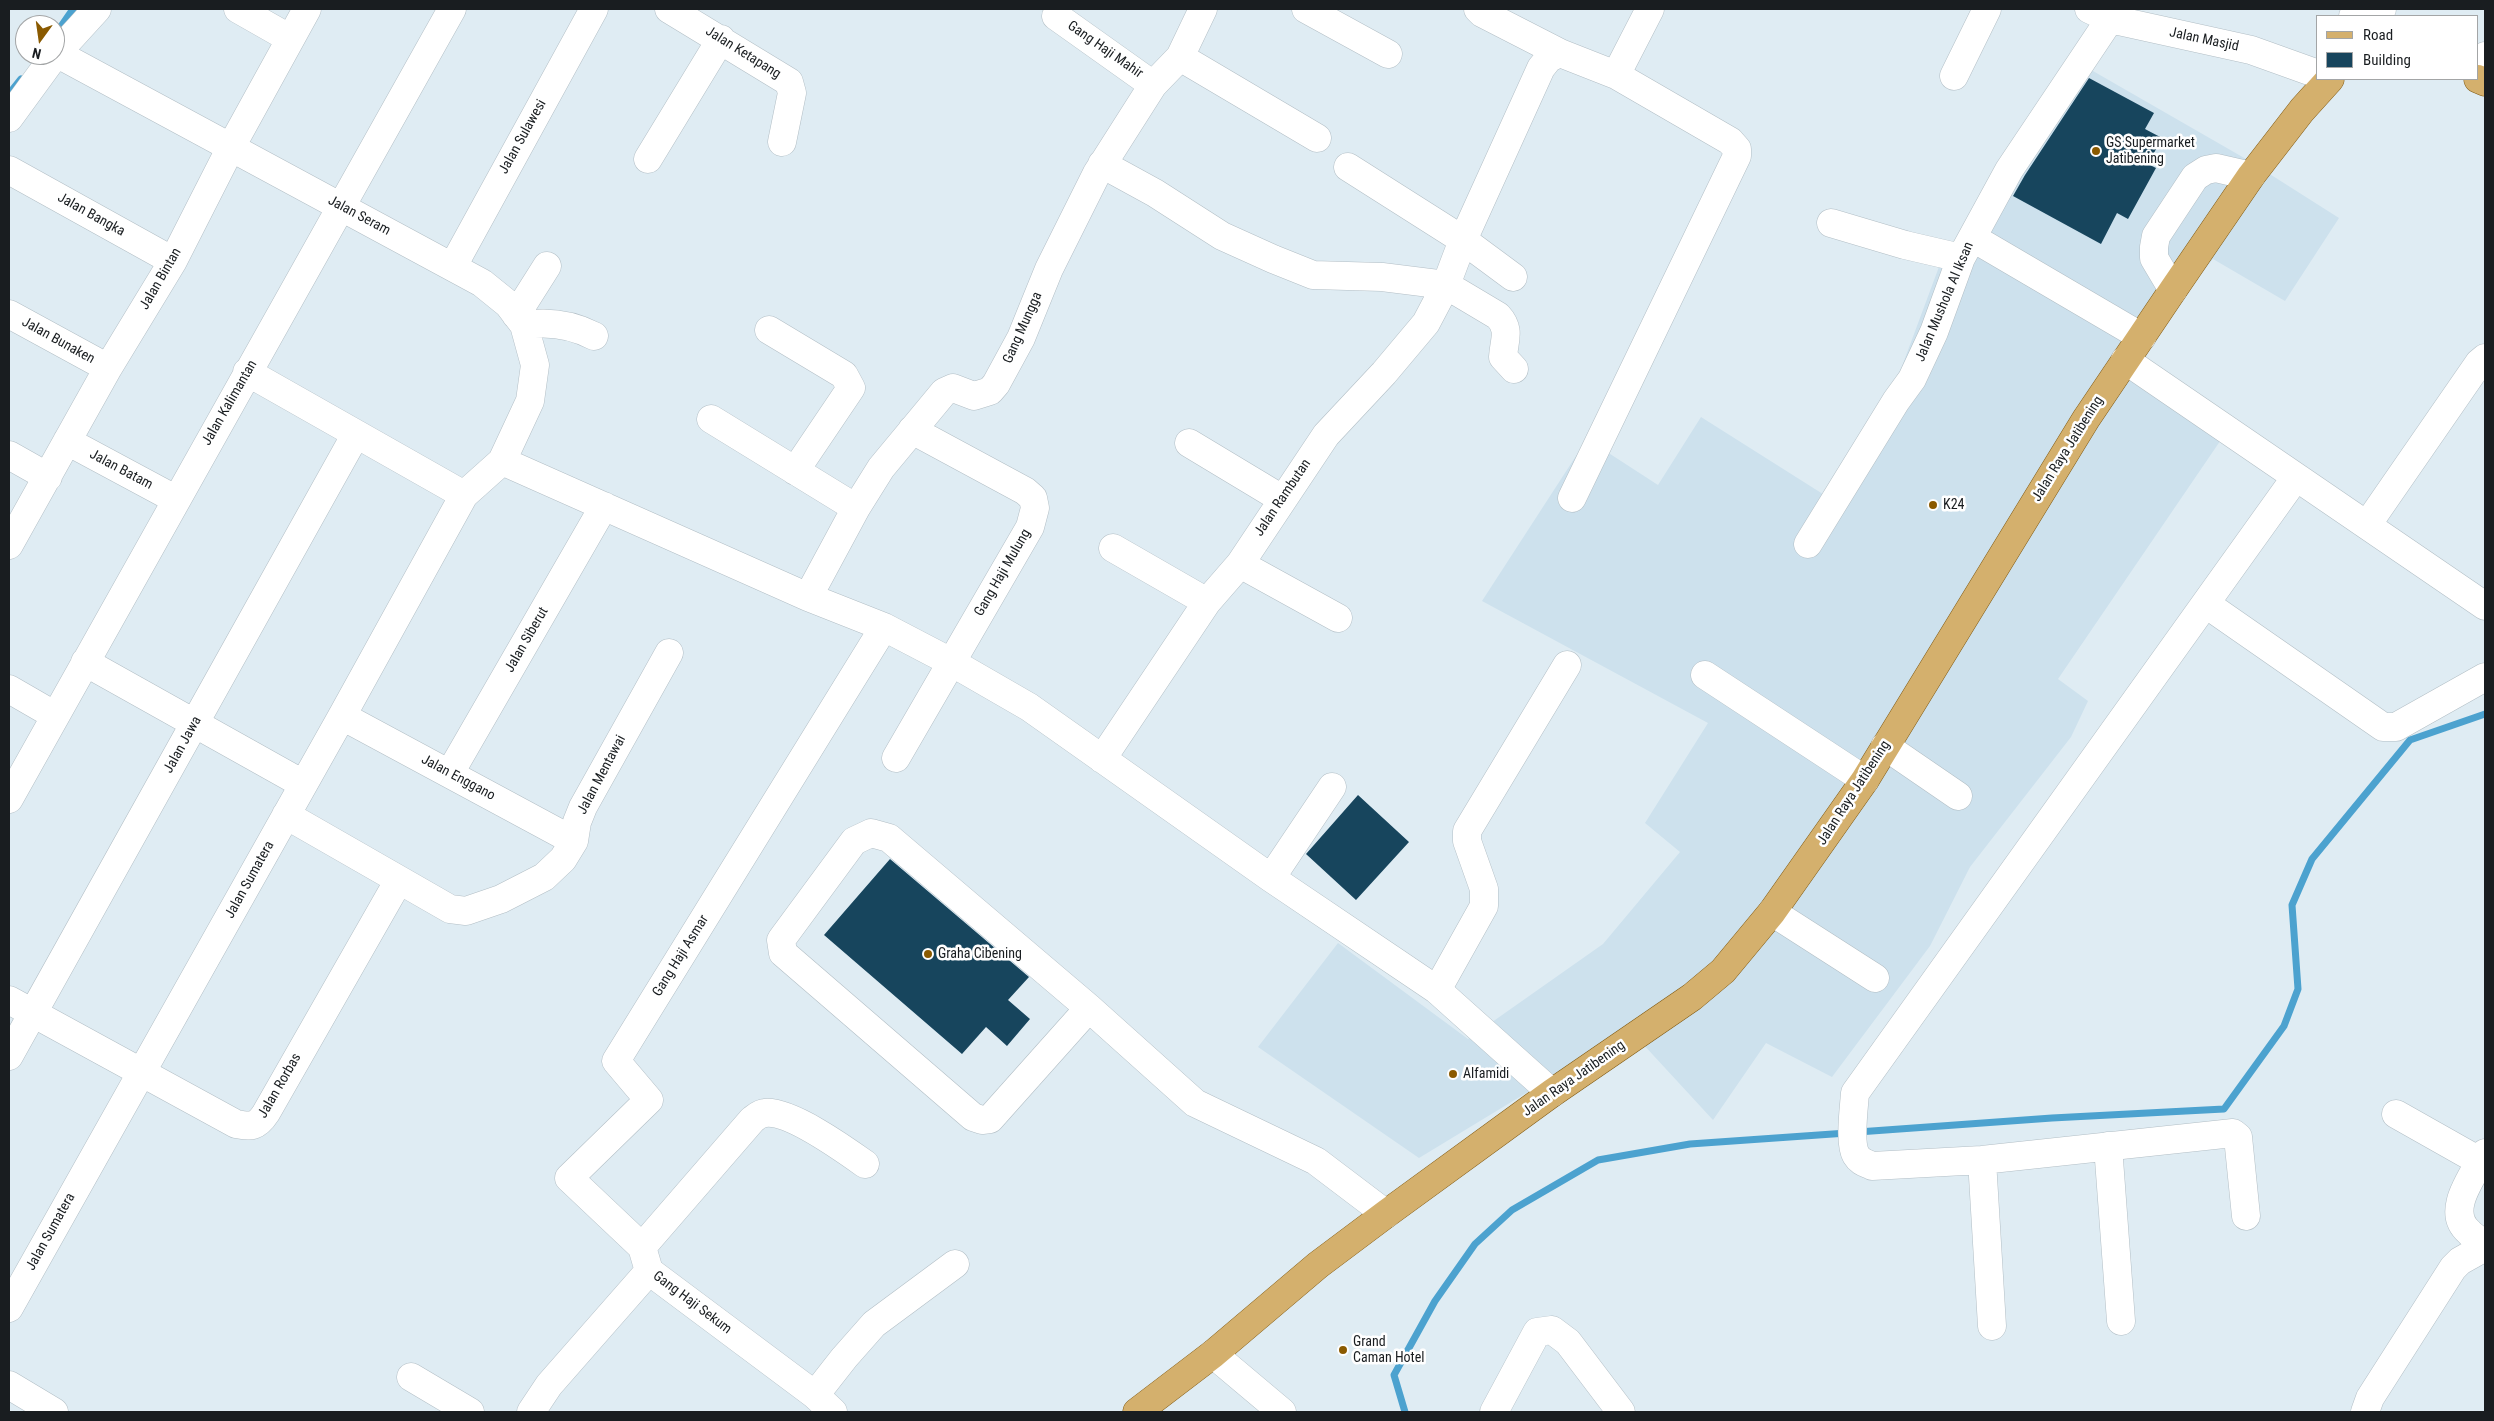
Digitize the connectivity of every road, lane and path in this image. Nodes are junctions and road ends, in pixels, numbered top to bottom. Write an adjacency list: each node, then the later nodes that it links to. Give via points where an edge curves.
1 (97, 9): 18 (street)
2 (238, 9): 16 (street)
3 (307, 9): 16 (street, Jalan Bintan)
4 (452, 9): 40 (street, Jalan Kalimantan)
5 (594, 9): 46 (street, Jalan Sulawesi)
6 (1203, 9): 22 (street, Gang Mungga)
7 (1306, 9): 20 (street)
8 (1478, 9): 19 (street)
9 (1650, 9): 27 (street)
10 (1987, 9): 28 (street)
11 (2382, 9): 14 (street)
12 (680, 11): 17 (street, Jalan Ketapang)
13 (2104, 12): 26 (street, Jalan Masjid, via 2251,50); 44 (street, Jalan Mushola Al Iksan, via 2009,170)
14 (2357, 15)
15 (1056, 16): 30 (street, Gang Haji Mahir)
16 (289, 38): 34 (street, Jalan Bintan)
17 (721, 39): 33 (street, Jalan Ketapang, via 789,82 792,93); 35 (street)
18 (65, 43)
19 (1560, 53): 27 (street); 42 (street, Jalan Rambutan, via 1549,58 1541,68)
20 (1388, 54)
21 (2485, 56): 25 (street)
22 (1180, 58): 30 (street, Gang Mungga); 32 (street)
23 (65, 59): 34 (street, Jalan Seram)
24 (47, 65): 31 (street)
25 (2479, 71)
26 (2316, 73)
27 (1616, 75): 72 (street, via 1730,141 1737,149 1737,156)
28 (1954, 76)
29 (2328, 80): 39 (main road, Jalan Raya Jatibening)
30 (1154, 85): 36 (street, Gang Mungga)
31 (9, 118)
32 (1317, 138)
33 (782, 142)
34 (231, 147): 40 (street, Jalan Seram); 45 (street, Jalan Bintan)
35 (648, 160)
36 (1102, 164): 49 (street, via 1222,236 1313,275 1382,277); 62 (street, Gang Mungga, via 1049,269 1021,338 996,384 990,391 974,396 947,389)
37 (1348, 168): 42 (street)
38 (9, 170): 45 (street, Jalan Bangka)
39 (2251, 176): 50 (main road, Jalan Raya Jatibening); 50 (street, via 2216,168 2195,177 2156,236 2154,258)
40 (340, 207): 46 (street, Jalan Seram); 60 (street, Jalan Kalimantan)
41 (1831, 223): 44 (street)
42 (1463, 240): 48 (street); 49 (street, Jalan Rambutan)
43 (1984, 245): 55 (street)
44 (1961, 258): 78 (street, Jalan Mushola Al Iksan, via 1934,332 1912,379)
45 (173, 261): 58 (street, Jalan Bintan)
46 (453, 266): 52 (street, Jalan Seram, via 482,283 508,304)
47 (547, 266): 52 (street)
48 (1513, 277)
49 (1446, 285): 59 (street, via 1498,316 1505,324 1507,333 1503,357); 74 (street, Jalan Rambutan, via 1426,323 1326,435)
50 (2173, 290): 55 (main road, Jalan Raya Jatibening)
51 (9, 314): 58 (street, Jalan Bunaken)
52 (520, 320): 54 (street, via 570,326); 67 (street, Jalan Seram, via 536,365 534,382 530,401)
53 (768, 330): 68 (street, via 844,376 851,388)
54 (594, 336)
55 (2142, 336): 57 (main road, Jalan Raya Jatibening)
56 (2485, 358): 77 (street)
57 (2125, 360): 70 (street); 98 (main road, Jalan Raya Jatibening)
58 (108, 368): 64 (street, Jalan Bintan)
59 (1514, 369)
60 (248, 372): 63 (street); 73 (street, Jalan Kalimantan)
61 (711, 418): 68 (street)
62 (912, 430): 76 (street, Gang Mungga, via 881,468); 90 (street, Gang Haji Mulung, via 1033,498 1035,508 1030,527)
63 (356, 434): 71 (street); 97 (street, Jalan Jawa)
64 (67, 441): 69 (street, Jalan Bintan); 73 (street, Jalan Batam)
65 (1189, 443): 74 (street)
66 (9, 455): 69 (street)
67 (502, 461): 71 (street, Jalan Sumatera); 75 (street)
68 (795, 470): 76 (street)
69 (48, 477): 79 (street, Jalan Bintan)
70 (2296, 477): 77 (street); 84 (street)
71 (464, 495): 96 (street, Jalan Sumatera)
72 (1572, 498)
73 (175, 499): 89 (street, Jalan Kalimantan)
74 (1282, 499): 81 (street, Jalan Rambutan)
75 (604, 506): 82 (street); 101 (street, Jalan Siberut)
76 (856, 508): 82 (street, Gang Mungga)
77 (2367, 525): 85 (street)
78 (1808, 544)
79 (9, 545)
80 (1114, 548): 83 (street)
81 (1240, 564): 83 (street, Jalan Rambutan); 86 (street)
82 (808, 597): 87 (street)
83 (1206, 602): 100 (street, Jalan Rambutan)
84 (2206, 604): 93 (street, via 2382,727 2396,727); 123 (street, via 1855,1093 1855,1154 1862,1162 1872,1166)
85 (2485, 606)
86 (1338, 618)
87 (884, 627): 90 (street); 128 (street, Gang Haji Asmar, via 616,1061 649,1100 569,1178)
88 (669, 653): 108 (street, Jalan Mentawai, via 583,807)
89 (85, 662): 95 (street, Jalan Kalimantan); 97 (street)
90 (951, 662): 99 (street, Gang Haji Mulung); 100 (street, via 1028,707)
91 (1567, 665): 113 (street, via 1467,831 1467,841 1484,889 1484,906)
92 (1705, 675): 102 (street)
93 (2485, 677)
94 (9, 690): 95 (street)
95 (54, 715): 106 (street, Jalan Kalimantan)
96 (342, 716): 101 (street, Jalan Enggano); 103 (street, Jalan Sumatera)
97 (194, 724): 103 (street); 116 (street, Jalan Jawa)
98 (1886, 746): 102 (main road, Jalan Raya Jatibening); 105 (street)
99 (896, 758)
100 (1102, 759): 109 (street)
101 (450, 773): 108 (street, Jalan Enggano)
102 (1865, 780): 111 (main road, Jalan Raya Jatibening)
103 (303, 784): 107 (street, Jalan Sumatera)
104 (1332, 787): 109 (street)
105 (1958, 796)
106 (9, 799)
107 (286, 816): 110 (street, Jalan Mentawai); 118 (street, Jalan Sumatera)
108 (574, 841): 110 (street, Jalan Mentawai, via 563,859 544,877 514,894 466,912 450,909)
109 (1271, 878): 113 (street)
110 (399, 880): 118 (street, Jalan Rorbas, via 258,1124 250,1127 236,1124)
111 (1772, 912): 112 (street); 119 (main road, Jalan Raya Jatibening, via 1722,971 1692,997)
112 (1875, 978)
113 (1436, 990): 119 (street)
114 (9, 1000): 116 (street)
115 (1089, 1008): 115 (street, via 990,1119 982,1120 973,1117 783,953 782,940 854,841 865,835 880,834 889,838); 125 (street, via 1195,1103 1316,1161)
116 (33, 1012): 117 (street, Jalan Jawa); 118 (street, Jalan Rorbas)
117 (9, 1056)
118 (142, 1072): 130 (street, Jalan Sumatera)
119 (1552, 1093): 125 (main road, Jalan Raya Jatibening)
120 (2396, 1114): 122 (street)
121 (2108, 1146): 123 (street); 126 (street, via 2232,1133 2238,1138); 131 (street)
122 (2483, 1158): 127 (street, via 2459,1204 2460,1218 2467,1232)
123 (1982, 1160): 132 (street)
124 (865, 1164): 128 (street, via 791,1118 762,1113 752,1120)
125 (1386, 1214): 133 (main road, Jalan Raya Jatibening, via 1318,1265)
126 (2246, 1216)
127 (2485, 1246): 144 (street, via 2453,1268 2370,1398)
128 (646, 1259): 136 (street, Gang Haji Sekum); 139 (street, Gang Haji Sekum)
129 (955, 1264): 136 (street, via 874,1324)
130 (9, 1308)
131 (2121, 1321)
132 (1992, 1326)
133 (1213, 1354): 140 (main road, Jalan Raya Jatibening); 141 (street)
134 (411, 1377): 138 (street)
135 (9, 1384): 137 (street)
136 (824, 1404)
137 (54, 1412)
138 (470, 1412)
139 (531, 1412)
140 (1137, 1412)
141 (1282, 1412)
142 (1494, 1412): 143 (street, via 1537,1332 1552,1330 1568,1342)
143 (1621, 1412)
144 (2365, 1412)

